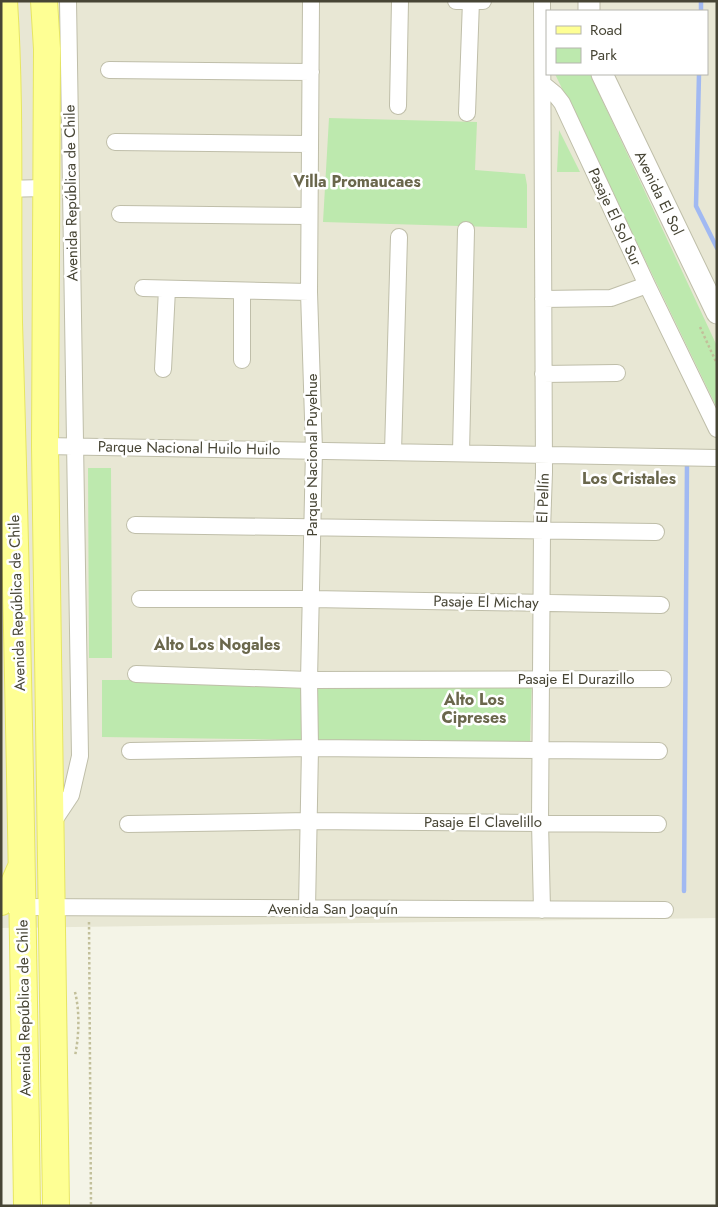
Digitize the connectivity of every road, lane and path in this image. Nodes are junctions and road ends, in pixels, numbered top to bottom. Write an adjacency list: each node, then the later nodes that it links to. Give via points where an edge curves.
1 (4, 1): 17 (main road, Avenida República de Chile, via 7,56)
2 (44, 1): 16 (main road, Avenida República de Chile, via 47,49)
3 (68, 1): 37 (street, Avenida República de Chile)
4 (311, 1): 9 (street, Parque Nacional Puyehue)
5 (400, 1): 12 (street)
6 (542, 1): 11 (street)
7 (470, 2): 13 (street)
8 (109, 70): 9 (street)
9 (310, 72): 15 (street, Parque Nacional Puyehue)
10 (602, 75): 28 (street, Avenida El Sol)
11 (544, 85): 22 (street, Pasaje El Sol Sur, via 562,103); 27 (street, El Pellín)
12 (398, 106)
13 (467, 113)
14 (115, 142): 15 (street)
15 (310, 144): 19 (street, Parque Nacional Puyehue)
16 (45, 188): 17 (street); 36 (main road, Avenida República de Chile)
17 (5, 189): 64 (main road, Avenida República de Chile, via 22,861)
18 (120, 214): 19 (street)
19 (309, 216): 26 (street, Parque Nacional Puyehue)
20 (466, 230): 40 (street)
21 (399, 237): 39 (street)
22 (646, 285): 27 (street, via 612,298); 35 (street, Pasaje El Sol Sur)
23 (143, 288): 24 (street)
24 (167, 289): 25 (street); 32 (street)
25 (242, 291): 26 (street); 30 (street)
26 (310, 292): 38 (street, Parque Nacional Puyehue)
27 (543, 299): 34 (street, El Pellín)
28 (717, 313)
29 (700, 327): 31 (path)
30 (242, 360)
31 (717, 364)
32 (163, 369)
33 (617, 373): 34 (street)
34 (543, 374): 41 (street, El Pellín)
35 (717, 429)
36 (45, 446): 37 (street, Parque Nacional Huilo Huilo); 63 (main road, Avenida República de Chile)
37 (75, 447): 38 (street, Parque Nacional Huilo Huilo); 63 (street, Avenida República de Chile, via 80,756 71,795)
38 (314, 450): 39 (street, Parque Nacional Huilo Huilo); 44 (street, Parque Nacional Puyehue)
39 (393, 452): 40 (street, Parque Nacional Huilo Huilo)
40 (461, 453): 41 (street, Parque Nacional Huilo Huilo)
41 (543, 454): 42 (street, Parque Nacional Huilo Huilo); 45 (street, El Pellín)
42 (717, 458)
43 (135, 525): 44 (street)
44 (312, 527): 45 (street); 48 (street, Parque Nacional Puyehue)
45 (542, 530): 46 (street); 49 (street, El Pellín)
46 (656, 532)
47 (140, 599): 48 (street, Pasaje El Michay)
48 (312, 599): 49 (street, Pasaje El Michay); 54 (street, Parque Nacional Puyehue)
49 (541, 603): 50 (street, Pasaje El Michay); 52 (street, El Pellín)
50 (661, 605)
51 (136, 674): 54 (street, Pasaje El Durazillo)
52 (541, 679): 53 (street, Pasaje El Durazillo); 54 (street, Pasaje El Durazillo); 56 (street, El Pellín)
53 (663, 679)
54 (309, 680): 55 (street, Parque Nacional Puyehue)
55 (310, 748): 56 (street); 58 (street); 59 (street, Parque Nacional Puyehue)
56 (540, 749): 57 (street); 60 (street, El Pellín)
57 (658, 750)
58 (130, 752)
59 (309, 821): 60 (street, Pasaje El Clavelillo); 61 (street, Pasaje El Clavelillo); 67 (street, Parque Nacional Puyehue)
60 (540, 822): 62 (street, Pasaje El Clavelillo); 68 (street, El Pellín)
61 (128, 824)
62 (658, 824)
63 (50, 827): 65 (main road, Avenida República de Chile)
64 (9, 905): 65 (street, Avenida San Joaquín); 70 (main road, Avenida República de Chile)
65 (52, 908): 66 (street, Avenida San Joaquín); 71 (main road, Avenida República de Chile)
66 (89, 909): 67 (street, Avenida San Joaquín); 72 (path)
67 (307, 909): 68 (street, Avenida San Joaquín)
68 (542, 910): 69 (street, Avenida San Joaquín)
69 (665, 910)
70 (26, 1206)
71 (56, 1206)
72 (90, 1206)

